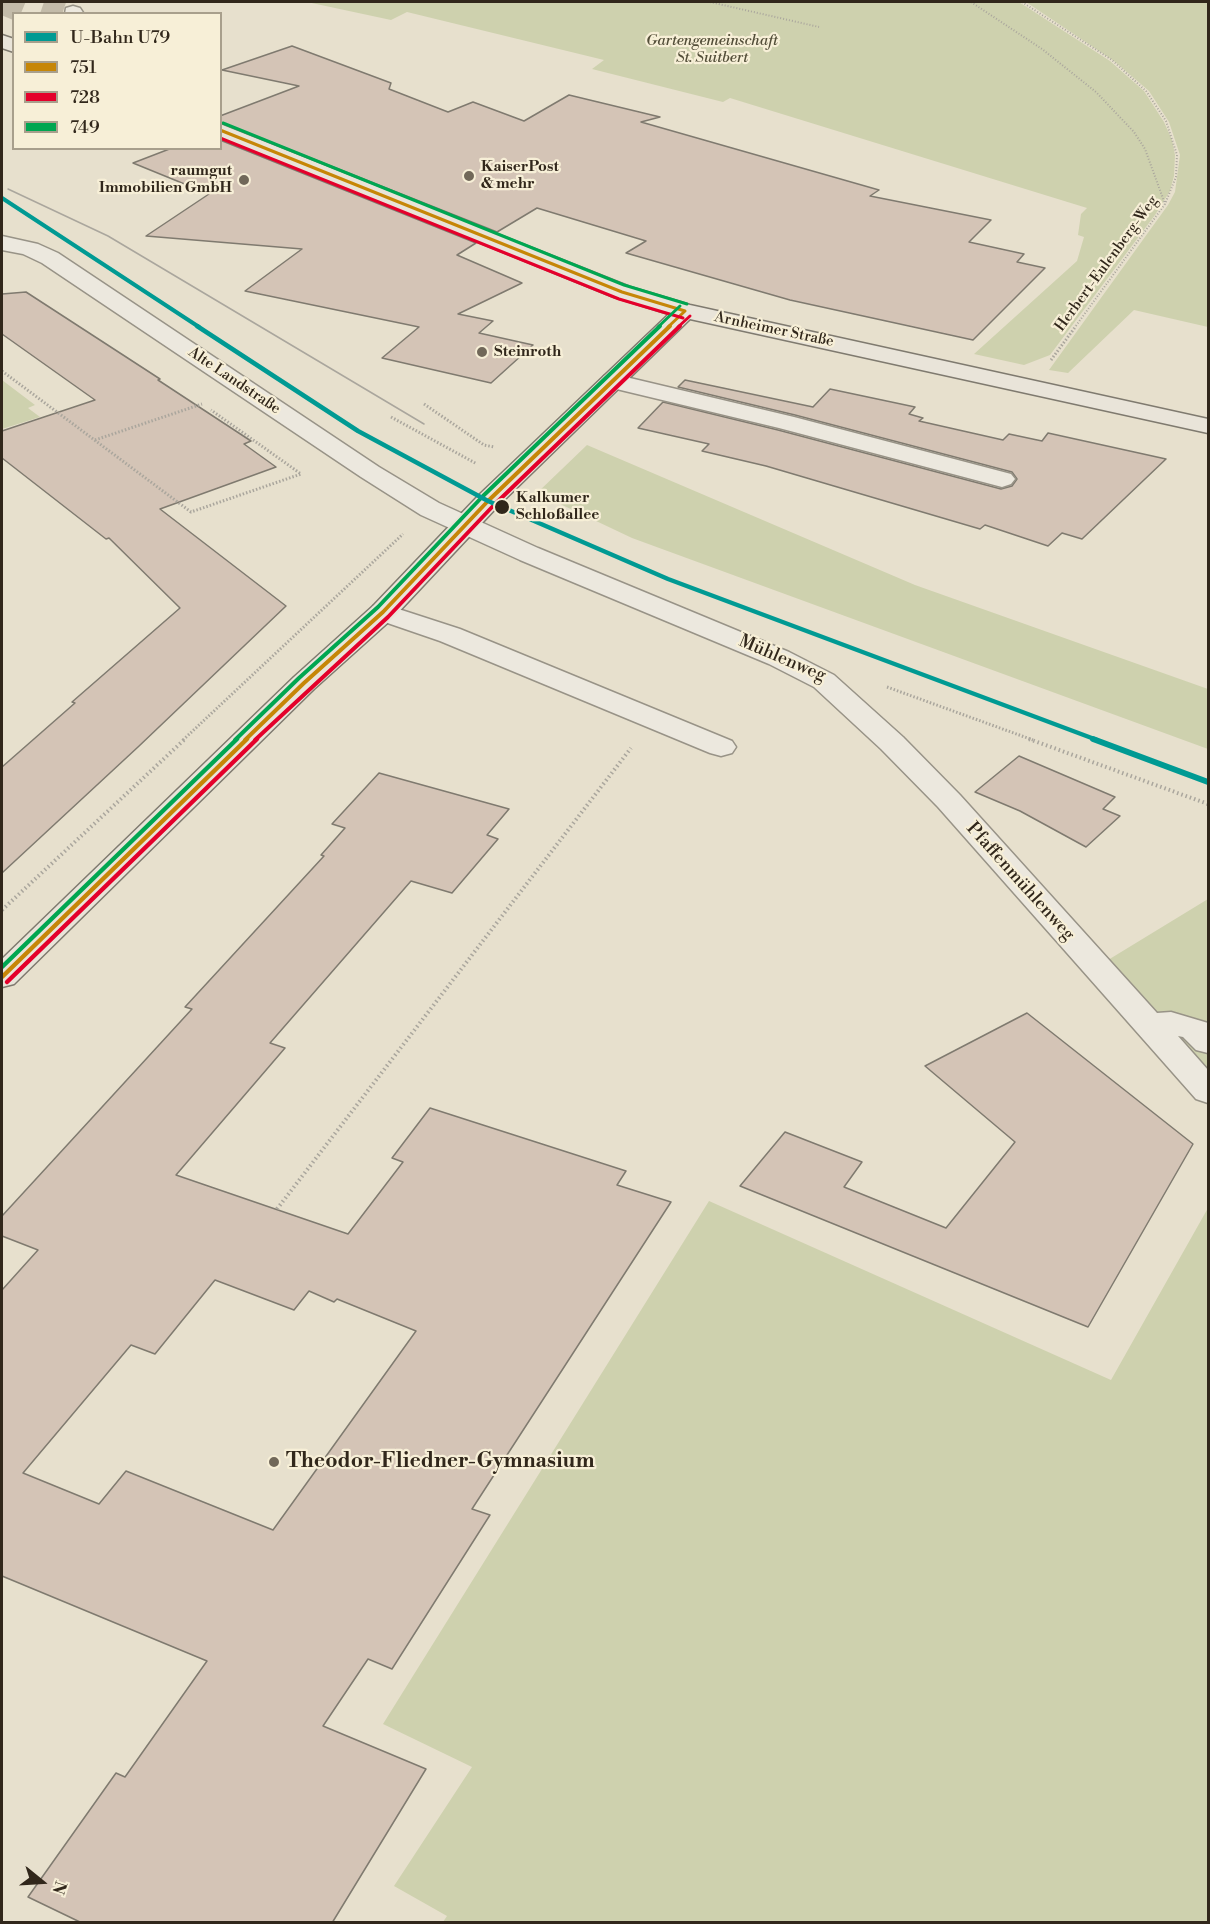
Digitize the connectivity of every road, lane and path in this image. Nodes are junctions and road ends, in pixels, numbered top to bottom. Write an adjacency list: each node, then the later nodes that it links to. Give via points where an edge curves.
1 (710, 2): 4 (path)
2 (971, 2): 6 (path, via 1042,49 1096,92 1145,149)
3 (1022, 2): 6 (path, Herbert-Eulenberg-Weg, via 1112,60 1156,105 1174,140 1177,155 1176,177)
4 (819, 27)
5 (222, 131): 8 (main road, Arnheimer Straße, via 622,292)
6 (1165, 204): 11 (path, Herbert-Eulenberg-Weg)
7 (2, 243): 21 (street, Alte Landstraße, via 50,258)
8 (685, 311): 10 (main road); 11 (main road, Arnheimer Straße)
9 (2, 370): 16 (path)
10 (614, 381): 17 (main road); 19 (street)
11 (1032, 386): 15 (main road, Arnheimer Straße)
12 (202, 404): 16 (path)
13 (424, 404): 17 (path, via 484,445)
14 (391, 417): 20 (path)
15 (1209, 426)
16 (95, 440): 18 (path, via 191,512 302,474)
17 (534, 457): 20 (main road)
18 (279, 458)
19 (1002, 479)
20 (508, 482): 22 (main road)
21 (430, 509): 22 (street, Alte Landstraße); 30 (path)
22 (465, 526): 23 (street, Mühlenweg); 25 (main road)
23 (553, 565): 24 (street, via 532,579); 26 (street, Mühlenweg, via 713,629)
24 (607, 609)
25 (383, 612): 27 (street, via 431,627); 31 (main road, via 304,682)
26 (824, 681): 29 (path, Mühlenweg, via 876,683); 32 (street, Pfaffenmühlenweg, via 949,801)
27 (653, 718): 28 (street); 35 (path)
28 (721, 747)
29 (1209, 804)
30 (2, 910)
31 (2, 977)
32 (1149, 1024): 33 (street, via 1171,1023 1195,1029); 34 (street, Pfaffenmühlenweg)
33 (1209, 1042)
34 (1209, 1091)
35 (278, 1209)

